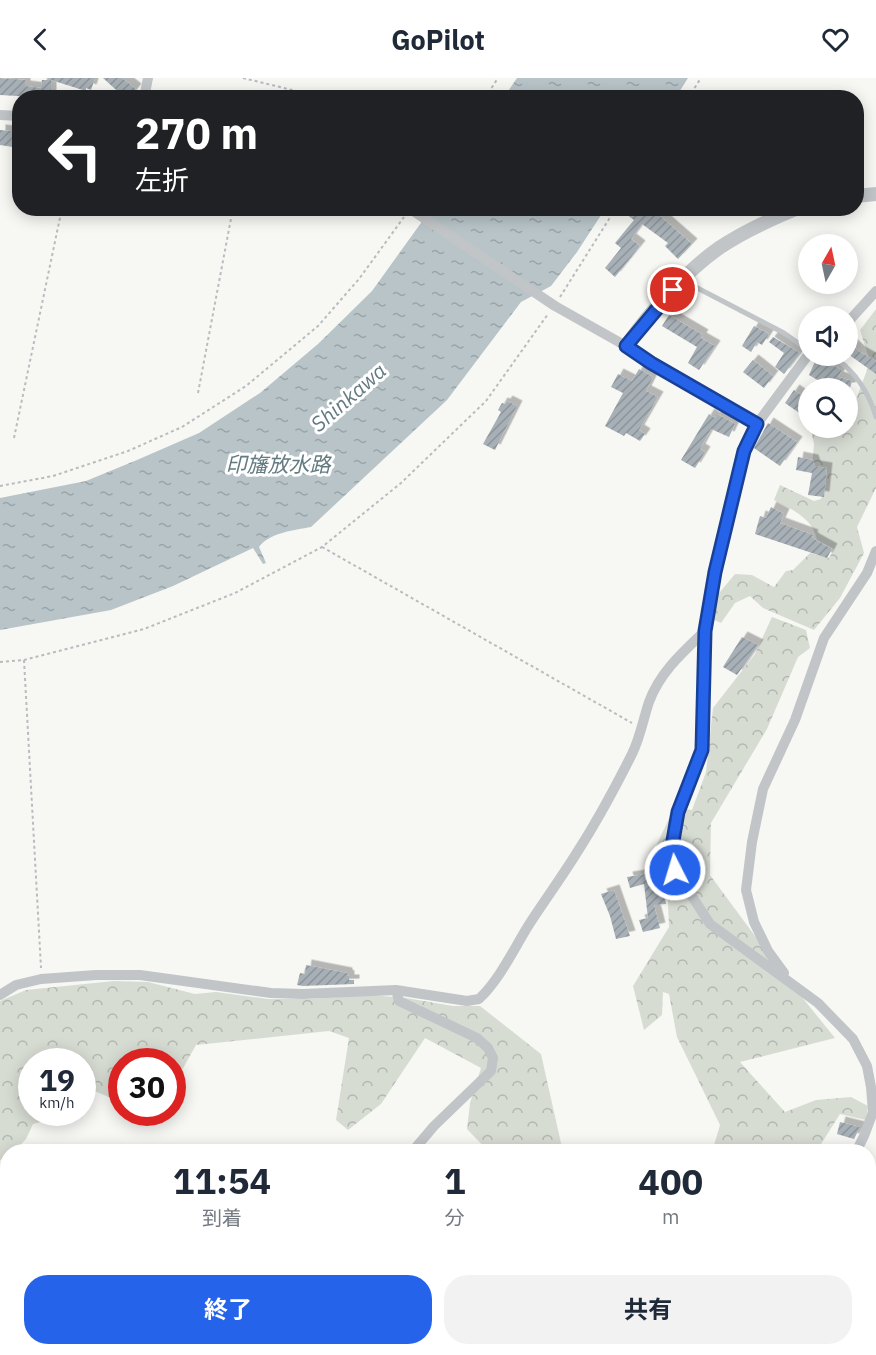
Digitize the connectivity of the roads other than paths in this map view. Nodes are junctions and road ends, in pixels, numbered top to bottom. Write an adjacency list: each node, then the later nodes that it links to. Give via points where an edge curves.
1 (420, 216): 7 (street, via 555,306)
2 (778, 216): 3 (street, via 718,249)
3 (682, 280): 6 (lane, via 784,333); 7 (street)
4 (876, 291): 5 (street)
5 (858, 311)
6 (798, 345)
7 (626, 346): 11 (street)
8 (799, 366): 11 (street)
9 (848, 366): 10 (lane, via 871,399)
10 (876, 417)
11 (757, 424): 13 (street, via 747,442 730,504)
12 (876, 551): 14 (street, via 867,573 824,638 795,720 763,789 752,842 746,890 754,922 768,951)
13 (705, 631): 14 (street, via 702,750 678,812 671,852 675,870 710,924); 15 (street, via 658,682 632,753 578,852 487,992 479,999 467,1001)
14 (792, 983): 18 (street, via 853,1039 867,1066 873,1112)
15 (396, 990): 16 (street, via 271,993 140,975 96,975 41,979 16,985); 17 (street, via 399,1001 477,1038 494,1058 491,1071)
16 (0, 995)
17 (419, 1144)
18 (860, 1144)

